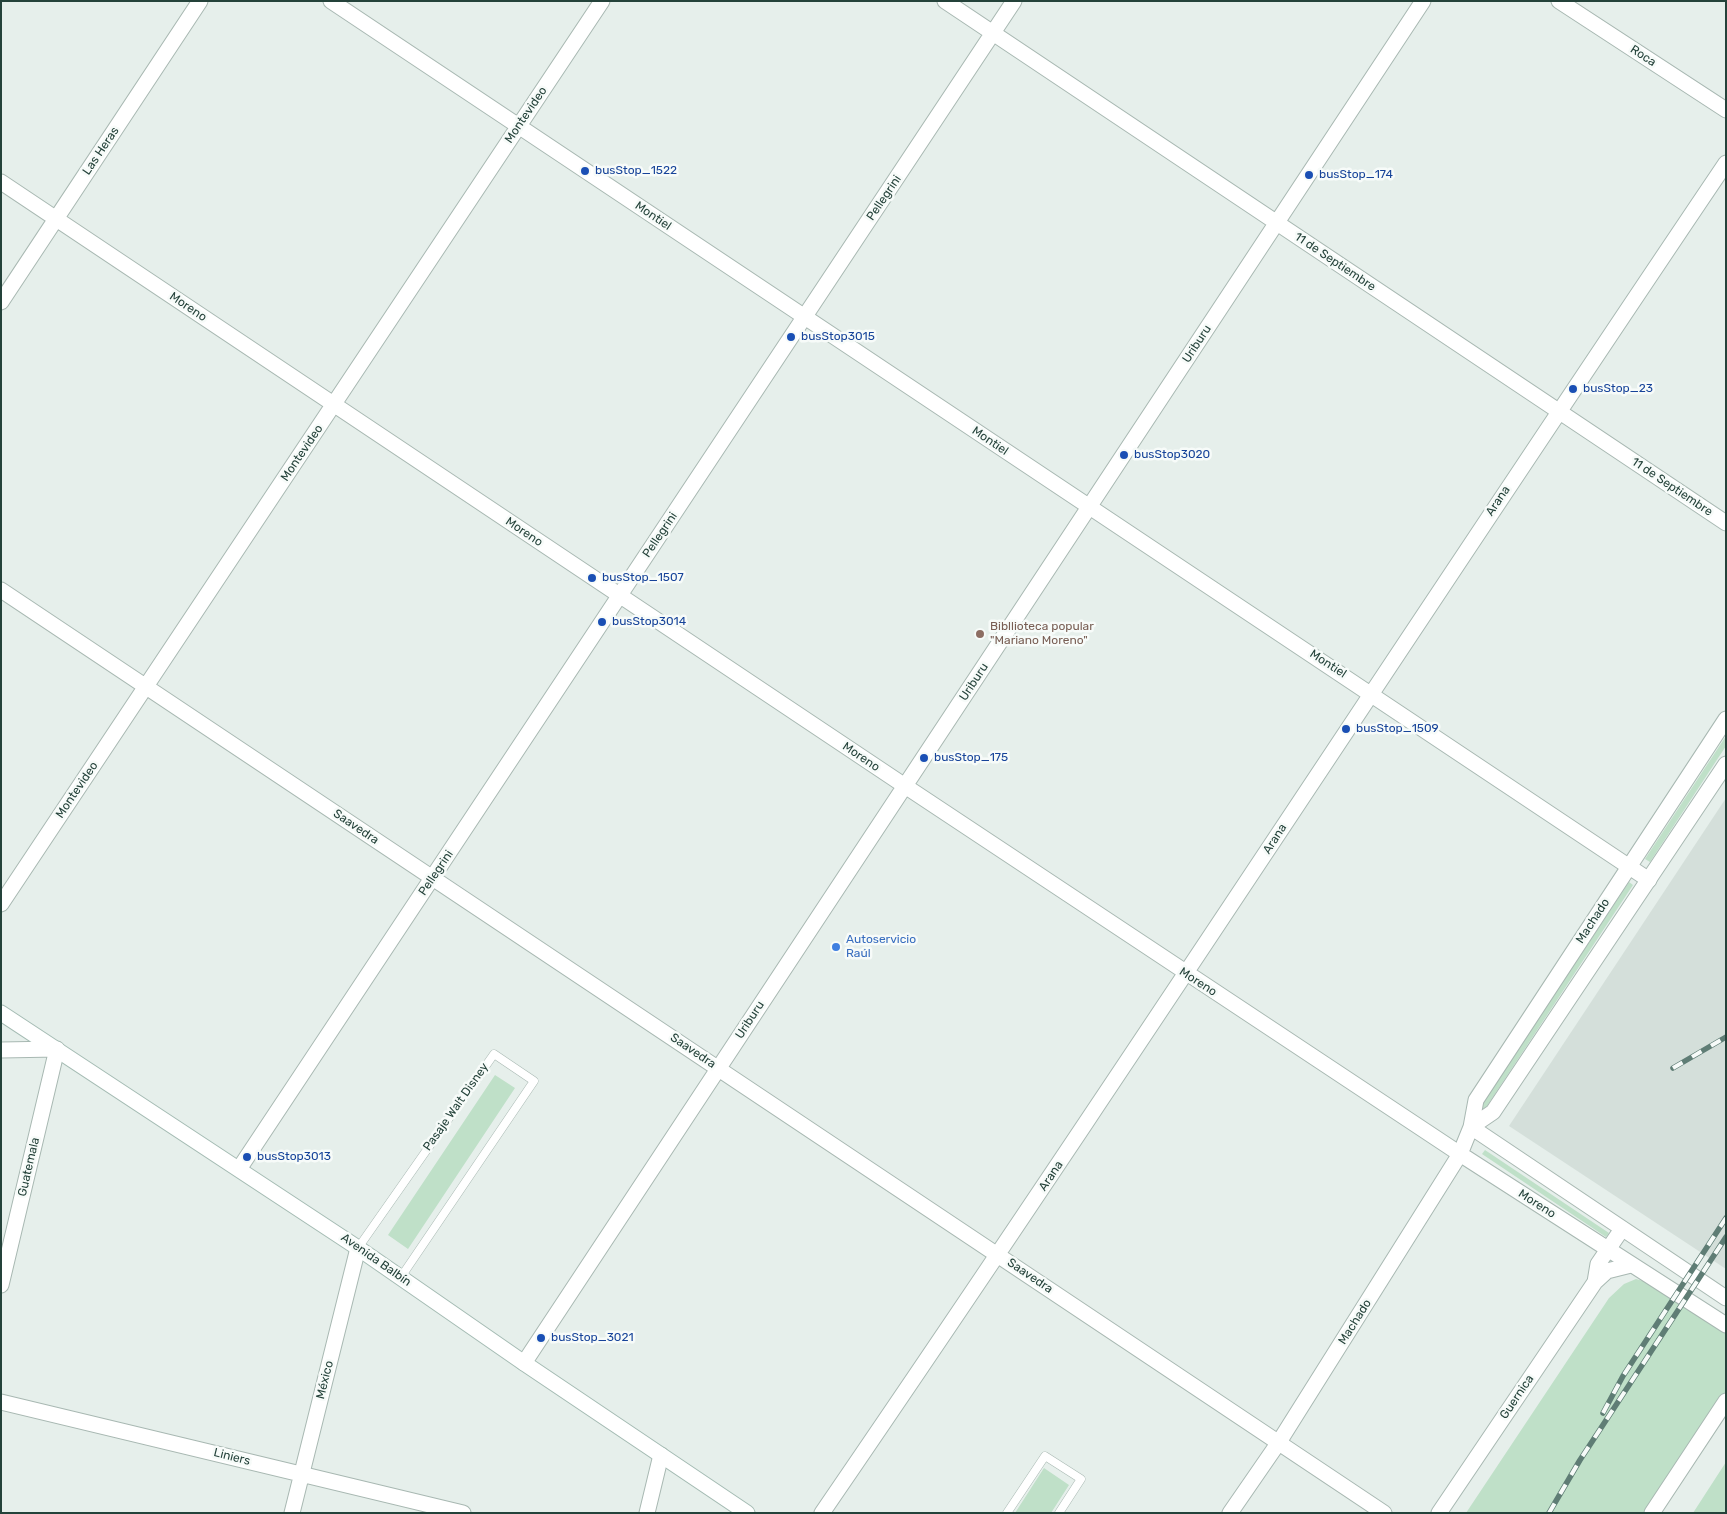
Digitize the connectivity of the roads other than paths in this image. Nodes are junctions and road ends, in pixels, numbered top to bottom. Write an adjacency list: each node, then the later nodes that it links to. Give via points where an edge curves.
1 (200, 1): 13 (street, Las Heras)
2 (332, 1): 10 (street, Montiel)
3 (602, 1): 10 (street, Montevideo)
4 (945, 1): 8 (street, 11 de Septiembre)
5 (1014, 1): 8 (street, Pellegrini)
6 (1423, 1): 14 (street, Uriburu)
7 (1560, 1): 9 (street, Roca)
8 (993, 33): 14 (street, 11 de Septiembre); 16 (street, Pellegrini)
9 (1726, 110)
10 (519, 126): 16 (street, Montiel); 17 (street, Montevideo)
11 (1726, 163): 18 (street, Arana)
12 (1, 182): 13 (street, Moreno)
13 (56, 219): 15 (street, Las Heras); 17 (street, Moreno)
14 (1277, 223): 18 (street, 11 de Septiembre); 19 (street, Uriburu)
15 (1, 302)
16 (804, 317): 19 (street, Montiel); 22 (street, Pellegrini)
17 (334, 404): 22 (street, Moreno); 23 (street, Montevideo)
18 (1559, 411): 20 (street, 11 de Septiembre); 24 (street, Arana)
19 (1089, 508): 24 (street, Montiel); 27 (street, Uriburu)
20 (1726, 523)
21 (1, 590): 23 (street, Saavedra)
22 (620, 596): 27 (street, Moreno); 29 (street, Pellegrini)
23 (146, 687): 29 (street, Saavedra); 31 (street, Montevideo)
24 (1371, 692): 28 (street, Montiel); 32 (street, Arana)
25 (1726, 719): 28 (street, Machado)
26 (1726, 764): 30 (street, Machado)
27 (905, 786): 32 (street, Moreno); 36 (street, Uriburu)
28 (1629, 867): 30 (street, Montiel); 37 (street, Machado, via 1476,1100)
29 (432, 878): 36 (street, Saavedra); 39 (street, Pellegrini)
30 (1649, 880): 37 (street, Machado, via 1493,1112)
31 (1, 904)
32 (1187, 974): 38 (street, Moreno); 43 (street, Arana)
33 (1, 1013): 35 (street, Avenida Balbín)
34 (1, 1050): 35 (street)
35 (57, 1050): 39 (street, Avenida Balbín); 47 (street, Guatemala)
36 (718, 1069): 43 (street, Saavedra); 50 (street, Uriburu)
37 (1471, 1127): 38 (street, Machado); 40 (street)
38 (1460, 1154): 42 (street, Moreno); 53 (street, Machado)
39 (239, 1169): 41 (street, Avenida Balbín)
40 (1622, 1229): 42 (street, Guernica); 48 (street)
41 (358, 1248): 45 (street, Avenida Balbín); 45 (lane, Pasaje Walt Disney, via 494,1054 534,1081); 55 (street, México)
42 (1608, 1251): 44 (street, Moreno); 46 (street, Guernica, via 1598,1264)
43 (999, 1255): 53 (street, Saavedra); 60 (street, Arana)
44 (1631, 1265): 46 (street, Guernica, via 1607,1271); 49 (street, Moreno)
45 (401, 1277): 50 (street, Avenida Balbín)
46 (1595, 1282): 65 (street, Guernica)
47 (1, 1285)
48 (1726, 1298)
49 (1726, 1325)
50 (524, 1363): 54 (street, Avenida Balbín)
51 (1726, 1401): 66 (street)
52 (1, 1402): 55 (street, Liniers)
53 (1279, 1442): 63 (street, Machado); 64 (street, Saavedra)
54 (662, 1455): 58 (street); 59 (street, Avenida Balbín)
55 (302, 1474): 56 (street, México); 57 (street, Liniers)
56 (292, 1513)
57 (463, 1513)
58 (647, 1513)
59 (747, 1513)
60 (822, 1513)
61 (1007, 1513): 62 (lane, via 1045,1456 1081,1479)
62 (1059, 1513)
63 (1230, 1513)
64 (1384, 1513)
65 (1439, 1513)
66 (1652, 1513)

